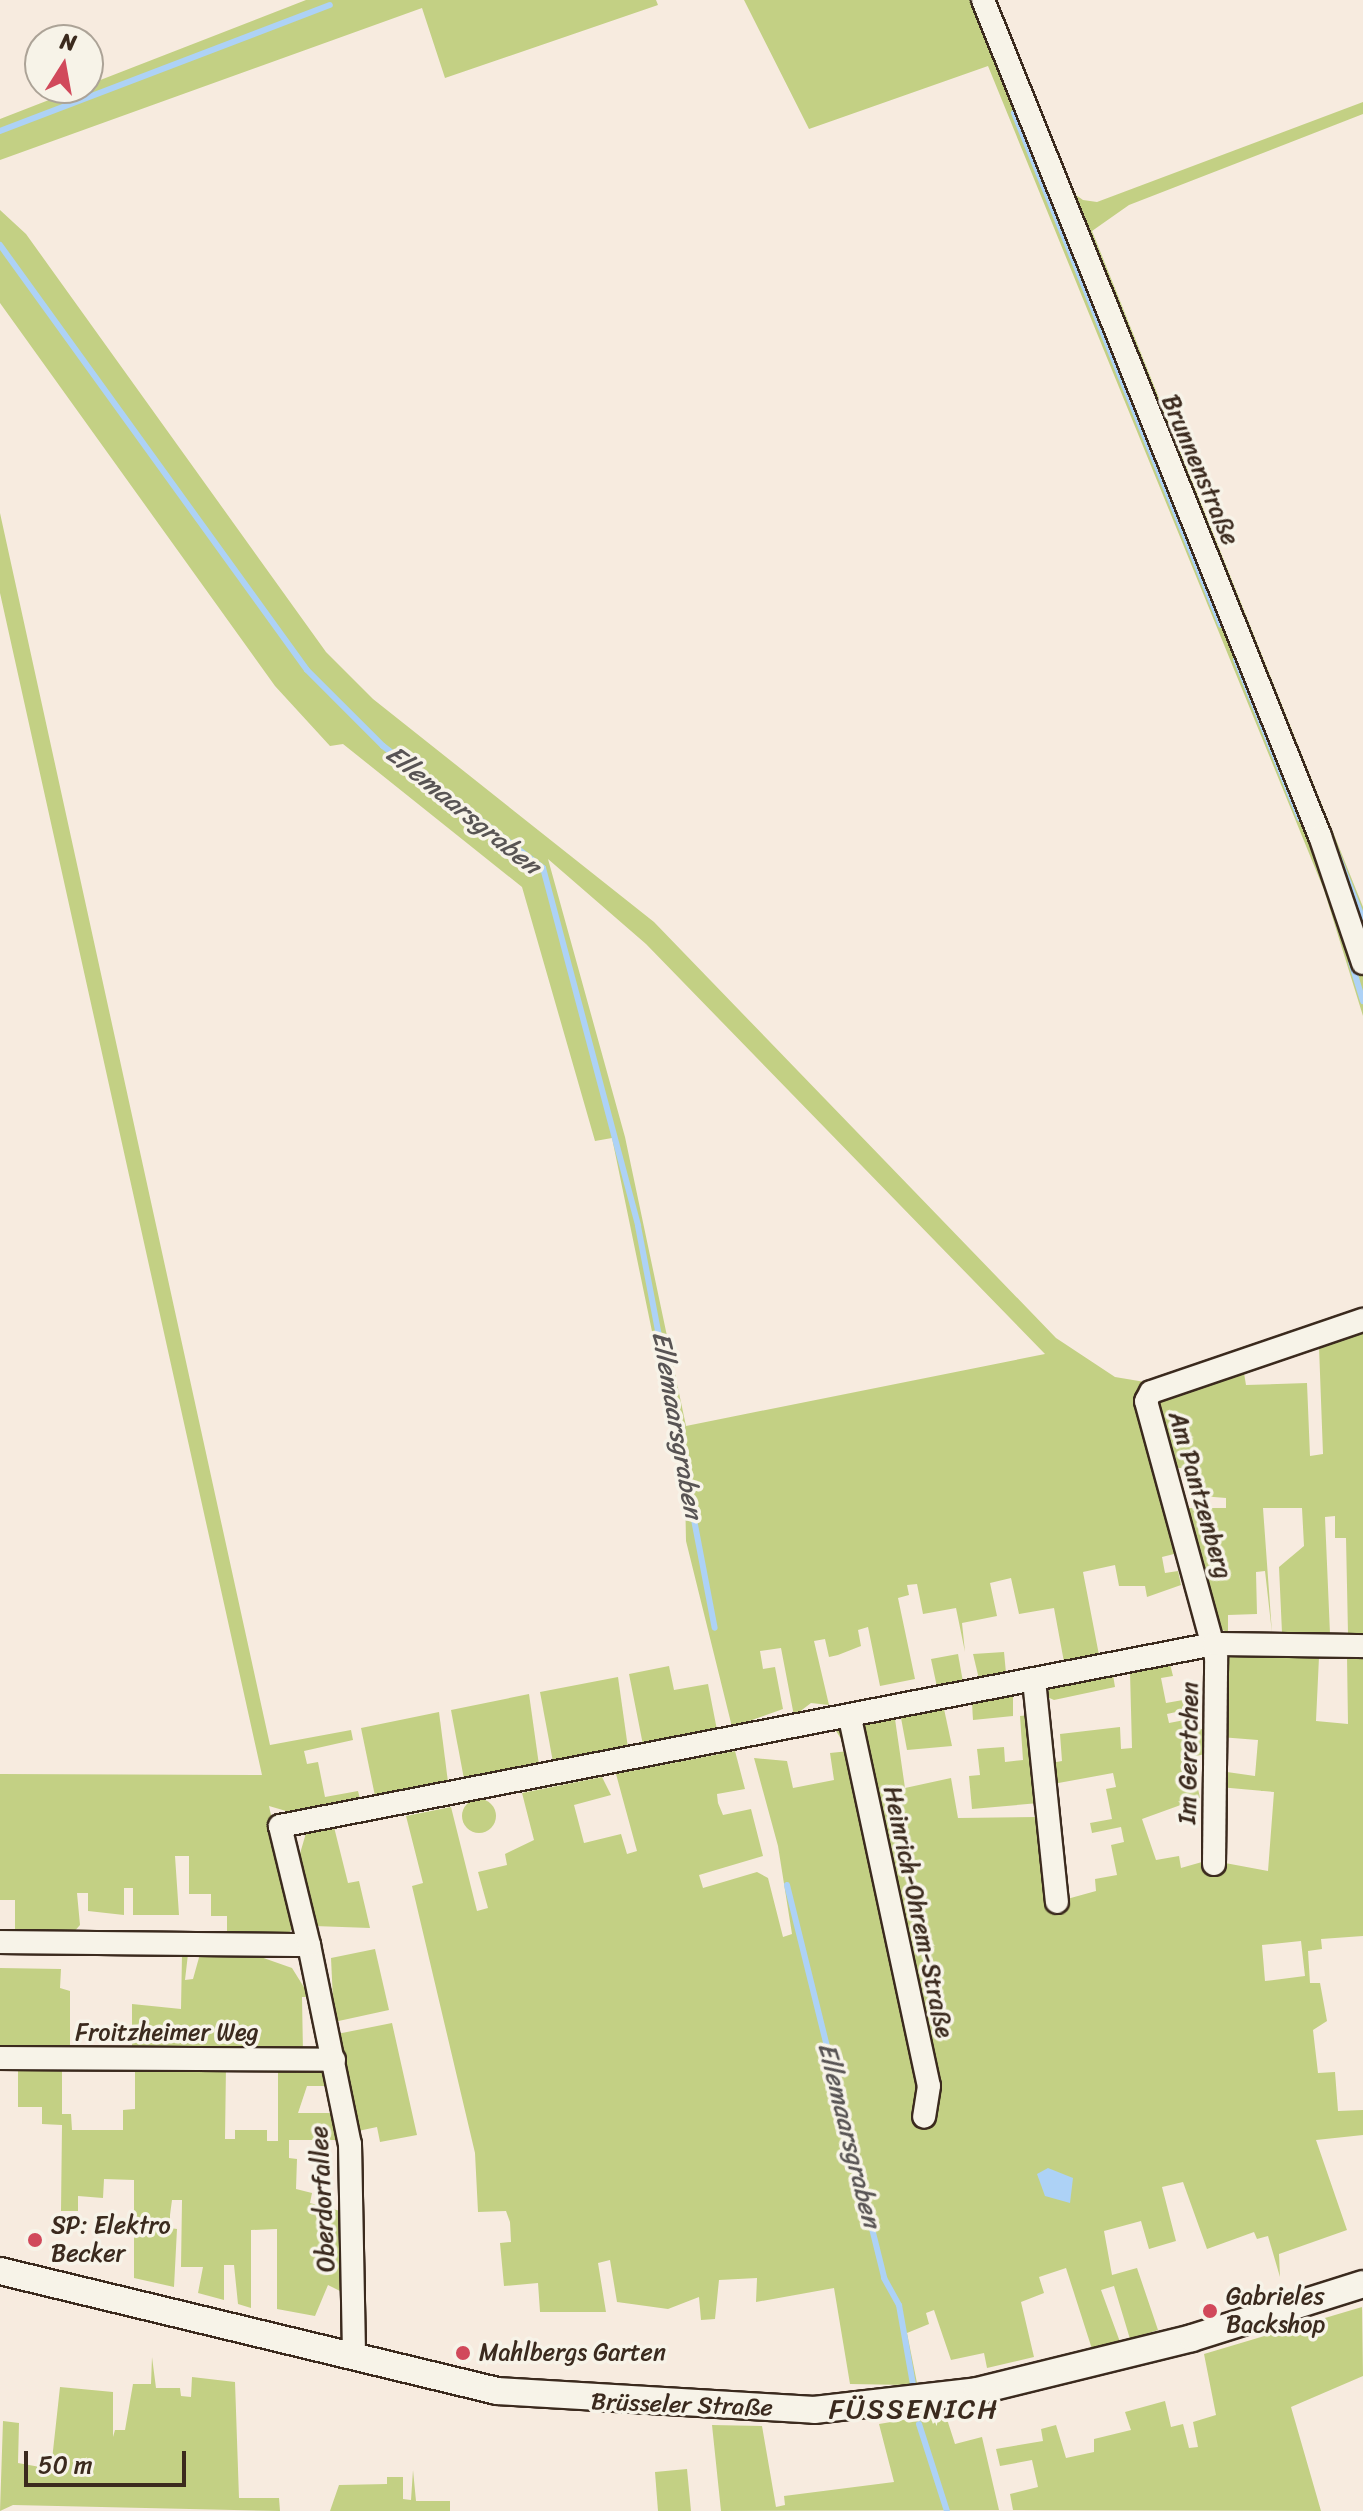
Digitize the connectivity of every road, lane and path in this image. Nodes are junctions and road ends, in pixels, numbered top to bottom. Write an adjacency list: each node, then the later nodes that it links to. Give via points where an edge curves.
1 (983, 0): 2 (street, Brunnenstraße, via 1325,848)
2 (1363, 963)
3 (1363, 1320): 4 (street, Am Pantzenberg, via 1148,1396)
4 (1214, 1644): 5 (street); 6 (street); 8 (street, Im Geretchen)
5 (1363, 1646)
6 (1034, 1680): 7 (street); 9 (street)
7 (850, 1718): 11 (street, Oberdorfallee, via 280,1826); 14 (street, Heinrich-Ohrem-Straße, via 929,2086)
8 (1214, 1864)
9 (1057, 1902)
10 (0, 1942): 11 (street)
11 (309, 1945): 13 (street, Oberdorfallee)
12 (0, 2058): 13 (street, Froitzheimer Weg)
13 (334, 2060): 17 (street, Oberdorfallee, via 350,2144)
14 (924, 2117)
15 (0, 2271): 17 (street, Brüsseler Straße)
16 (1363, 2284): 17 (street, Brüsseler Straße, via 1151,2349 868,2408 553,2399)
17 (354, 2357)

